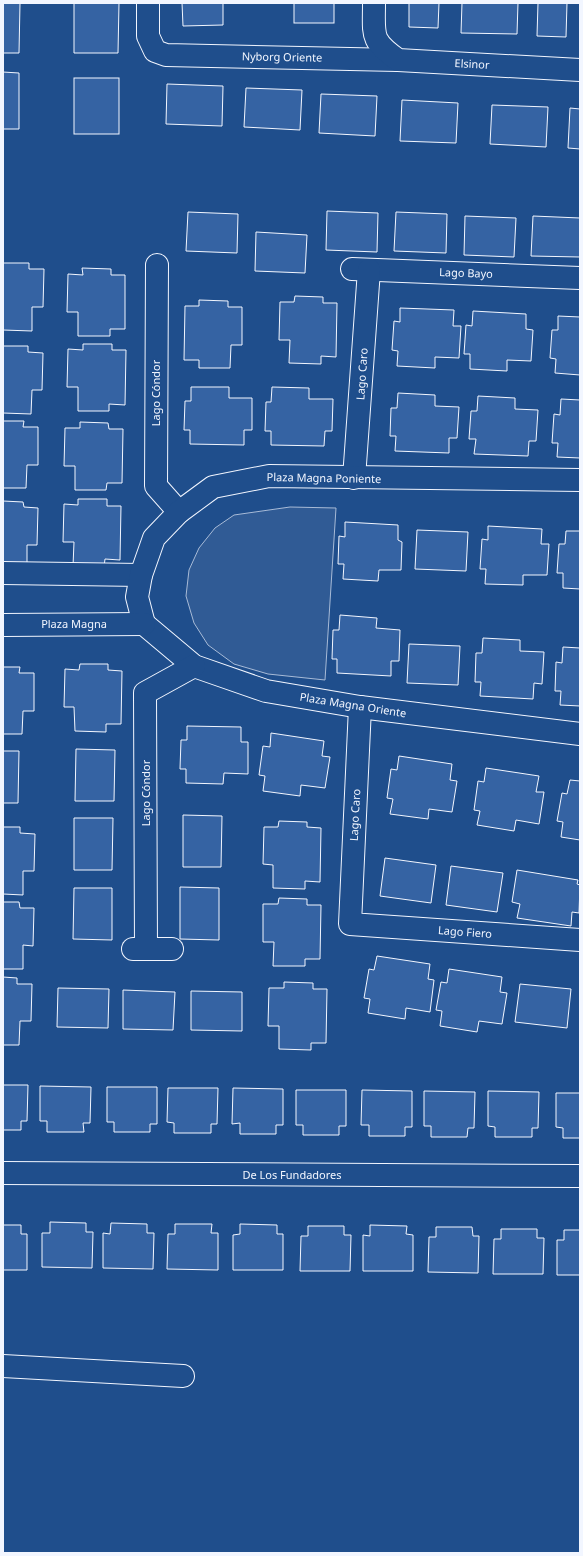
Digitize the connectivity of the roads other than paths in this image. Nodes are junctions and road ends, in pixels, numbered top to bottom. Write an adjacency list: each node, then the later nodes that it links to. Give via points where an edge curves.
1 (148, 3): 3 (street, Nyborg Oriente, via 148,36 155,51 166,55)
2 (374, 3): 3 (street, via 374,36 381,48)
3 (398, 60): 4 (street, Elsinor)
4 (580, 70)
5 (157, 265): 10 (street, Lago Cóndor, via 156,486)
6 (361, 269): 7 (street, Lago Bayo); 8 (street, Lago Caro)
7 (580, 278)
8 (354, 478): 9 (street, Plaza Magna Poniente); 10 (street, Plaza Magna Poniente, via 268,476 213,487)
9 (580, 480)
10 (179, 512): 12 (street, Plaza Magna Poniente, via 154,538)
11 (3, 573): 12 (street)
12 (141, 575): 13 (street, Plaza Magna Poniente, via 137,597)
13 (144, 624): 14 (street, Plaza Magna); 15 (street, Plaza Magna Oriente)
14 (3, 625)
15 (194, 666): 16 (street, Plaza Magna Oriente, via 266,691); 20 (street, Lago Cóndor, via 146,693 139,948)
16 (360, 707): 17 (street, Plaza Magna Oriente); 18 (street, Lago Caro)
17 (580, 734)
18 (350, 924): 19 (street, Lago Fiero)
19 (580, 940)
20 (172, 949)
21 (3, 1173): 22 (street, De Los Fundadores)
22 (580, 1176)
23 (3, 1366): 24 (street)
24 (183, 1376)

